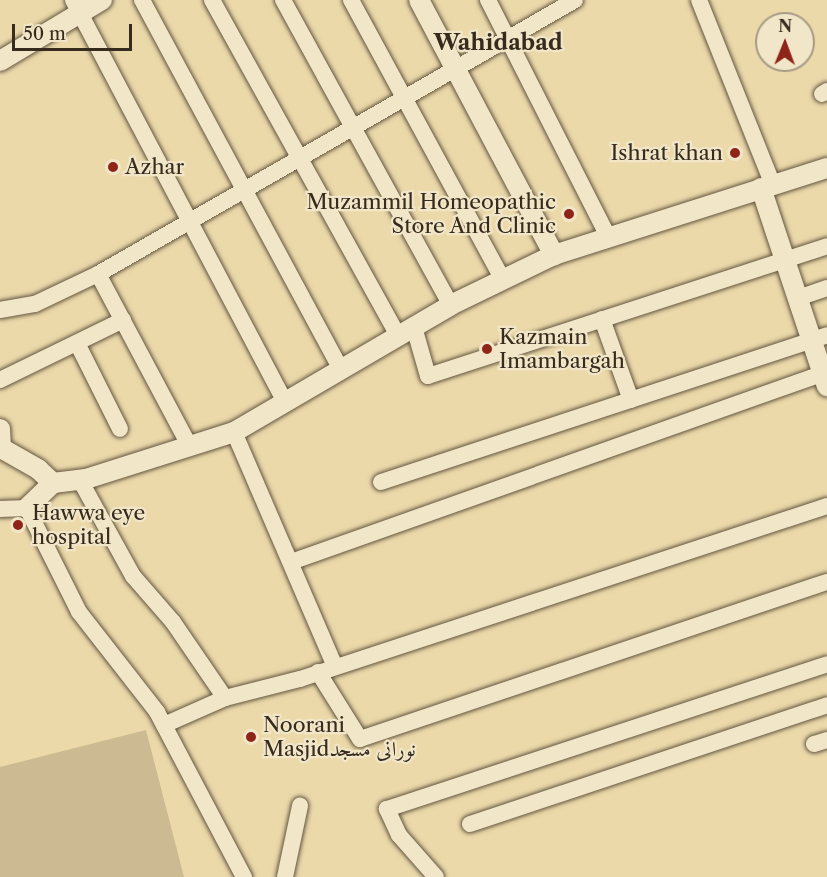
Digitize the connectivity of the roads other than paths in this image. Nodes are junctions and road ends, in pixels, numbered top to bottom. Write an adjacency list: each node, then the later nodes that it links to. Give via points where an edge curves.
1 (102, 0): 10 (street)
2 (142, 0): 19 (street)
3 (212, 0): 16 (street)
4 (282, 0): 15 (street)
5 (351, 0): 14 (street)
6 (419, 0): 13 (street)
7 (489, 0): 11 (street)
8 (575, 0): 11 (street)
9 (699, 0): 18 (street)
10 (76, 7): 12 (street); 20 (street)
11 (511, 40): 13 (street); 21 (street)
12 (0, 61)
13 (458, 70): 14 (street); 23 (street)
14 (404, 99): 15 (street); 26 (street)
15 (351, 128): 16 (street); 29 (street)
16 (299, 156): 19 (street); 33 (street)
17 (827, 168): 18 (street)
18 (767, 187): 21 (street); 24 (street)
19 (245, 189): 20 (street); 36 (street)
20 (189, 223): 25 (street); 40 (street)
21 (608, 237): 23 (street)
22 (827, 246): 24 (street)
23 (554, 255): 26 (street)
24 (785, 260): 28 (street); 31 (street)
25 (98, 274): 30 (street, via 35,304); 32 (street)
26 (503, 280): 29 (street)
27 (827, 288): 28 (street)
28 (798, 298): 34 (street)
29 (451, 305): 33 (street)
30 (0, 310)
31 (602, 319): 33 (street, via 428,376); 39 (street)
32 (123, 320): 35 (street); 44 (street)
33 (406, 332): 36 (street)
34 (819, 338): 37 (street); 39 (street)
35 (77, 342): 38 (street); 42 (street)
36 (341, 370): 40 (street)
37 (826, 377): 51 (street)
38 (0, 380)
39 (631, 399): 46 (street)
40 (285, 402): 43 (street)
41 (0, 429): 47 (street, via 1,448 38,469)
42 (120, 429)
43 (234, 432): 44 (street); 51 (street)
44 (189, 444): 45 (street)
45 (80, 480): 47 (street); 56 (street, via 133,576 173,622)
46 (381, 482)
47 (53, 483): 49 (street)
48 (827, 506): 54 (street)
49 (27, 508): 50 (street); 58 (street, via 79,612)
50 (0, 509)
51 (291, 562): 54 (street)
52 (827, 582): 55 (street, via 360,739)
53 (827, 664): 63 (street, via 387,809 399,835)
54 (335, 666): 55 (street)
55 (318, 672): 56 (street)
56 (225, 698): 58 (street)
57 (827, 705): 60 (street)
58 (164, 725): 61 (street)
59 (300, 806): 62 (street)
60 (470, 824)
61 (244, 877)
62 (285, 877)
63 (436, 877)

